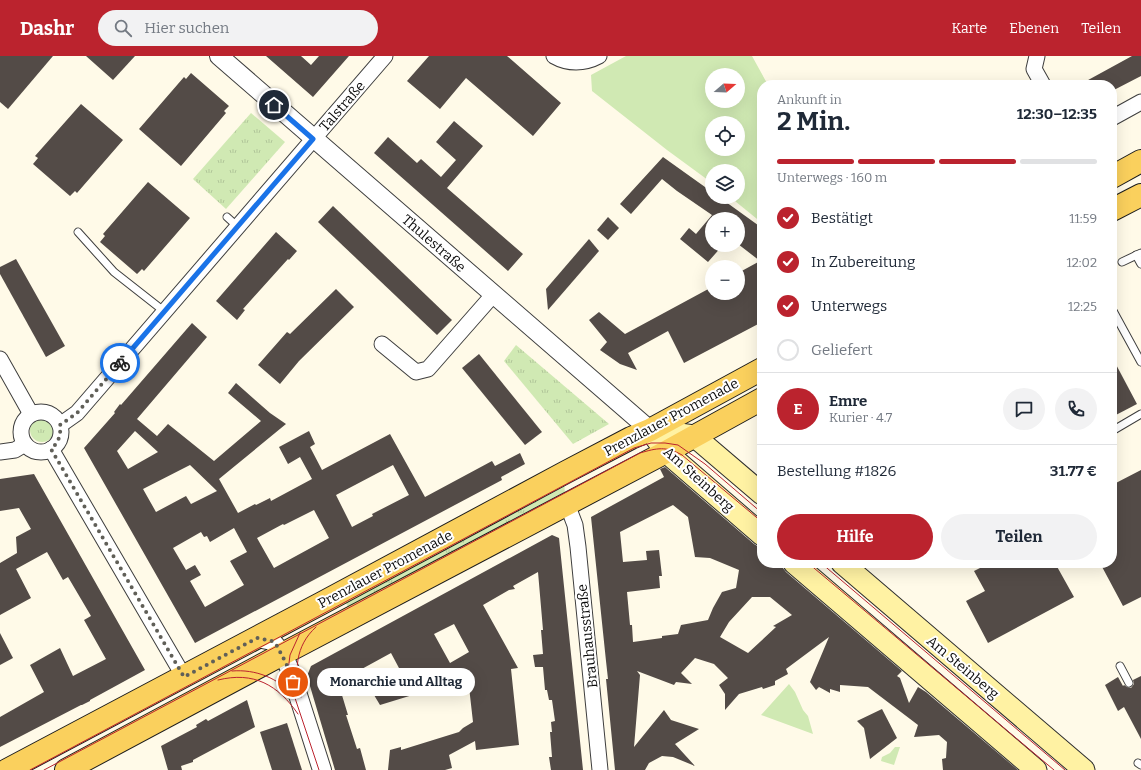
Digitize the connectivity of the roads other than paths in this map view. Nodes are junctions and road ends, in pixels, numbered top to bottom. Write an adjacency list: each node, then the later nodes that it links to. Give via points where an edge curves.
1 (219, 56): 9 (street, Thulestraße)
2 (385, 56): 9 (street, Talstraße)
3 (554, 56): 4 (street, via 576,63)
4 (599, 56)
5 (1037, 56): 6 (street, via 1034,69)
6 (1040, 80)
7 (1141, 102): 8 (street)
8 (1117, 115)
9 (313, 139): 18 (street, Thulestraße); 19 (street, Talstraße, via 232,222)
10 (1141, 161): 11 (main road)
11 (1117, 174)
12 (1141, 195): 13 (main road)
13 (1117, 207)
14 (78, 232): 19 (lane, via 114,272)
15 (1139, 254): 16 (lane); 17 (lane)
16 (1122, 262)
17 (1141, 264)
18 (493, 295): 21 (street, via 428,369 416,372); 30 (street, Thulestraße)
19 (165, 312): 28 (street, Talstraße, via 77,413)
20 (1117, 318): 23 (lane)
21 (382, 344)
22 (0, 359): 26 (street)
23 (1141, 362)
24 (757, 372): 30 (main road, Prenzlauer Promenade)
25 (757, 401): 31 (main road, Prenzlauer Promenade)
26 (31, 414): 28 (street, via 51,414); 32 (street, via 22,424 21,431)
27 (1141, 414): 29 (lane)
28 (60, 425): 33 (street, via 60,438)
29 (1117, 428)
30 (650, 430): 31 (main road, Am Steinberg); 35 (main road, Am Steinberg); 41 (main road, Prenzlauer Promenade, via 572,468)
31 (694, 436): 35 (main road, Prenzlauer Promenade); 36 (main road, Am Steinberg)
32 (25, 444): 33 (street, via 37,451); 34 (street, via 15,450)
33 (51, 449): 44 (street)
34 (0, 452)
35 (666, 452): 37 (main road, Prenzlauer Promenade); 38 (main road, Am Steinberg)
36 (757, 490)
37 (567, 504): 42 (main road, Prenzlauer Promenade); 49 (street, Brauhausstraße, via 575,525)
38 (757, 531)
39 (800, 568): 50 (main road)
40 (848, 568): 51 (main road, Am Steinberg)
41 (257, 638): 42 (street, via 272,641); 44 (main road, Prenzlauer Promenade)
42 (283, 654): 47 (main road, Prenzlauer Promenade); 48 (street)
43 (1120, 666): 45 (lane)
44 (184, 677): 46 (main road, Prenzlauer Promenade)
45 (1129, 683)
46 (8, 770)
47 (66, 770)
48 (322, 770)
49 (600, 770)
50 (1036, 770)
51 (1084, 770)

